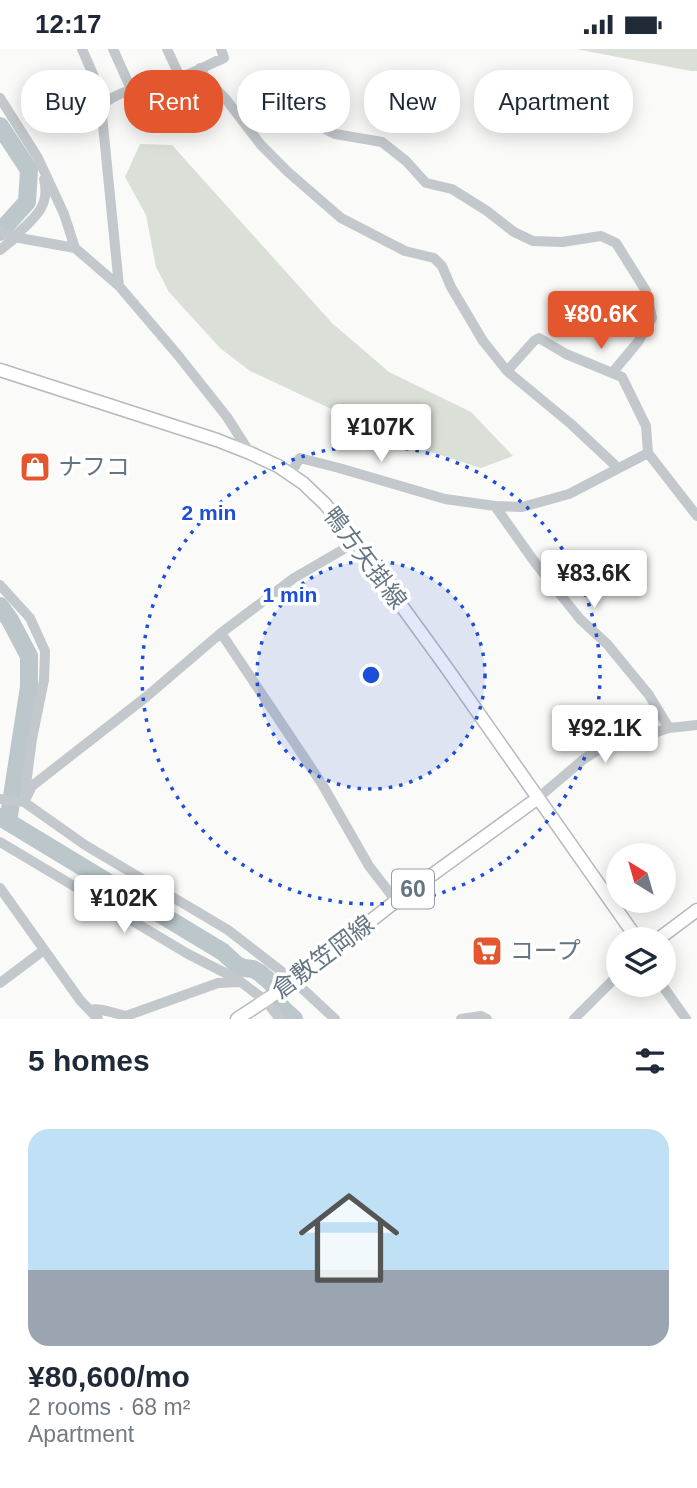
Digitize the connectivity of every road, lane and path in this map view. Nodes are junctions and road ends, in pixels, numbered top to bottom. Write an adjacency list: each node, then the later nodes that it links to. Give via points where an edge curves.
1 (82, 49): 6 (street)
2 (113, 49): 9 (street)
3 (167, 49): 7 (street)
4 (221, 49): 5 (street, via 224,58)
5 (200, 68): 8 (street); 11 (street)
6 (91, 70)
7 (177, 70)
8 (196, 70)
9 (124, 73)
10 (0, 98): 15 (street)
11 (237, 113)
12 (104, 133): 19 (street)
13 (252, 133): 21 (street, via 341,218 405,251 434,258)
14 (333, 133): 22 (street, via 382,142 426,183 452,189 533,241 601,236 616,243 646,291 652,318)
15 (38, 158): 16 (street, via 46,188 44,202 38,215); 17 (street)
16 (10, 235): 17 (street); 18 (street)
17 (75, 249): 19 (street)
18 (0, 250)
19 (119, 286): 23 (street, via 227,417)
20 (0, 370): 23 (main road, 鴨方矢掛線)
21 (507, 371): 22 (street, via 539,338); 25 (street)
22 (612, 373): 24 (street, via 622,377 646,426)
23 (250, 453): 26 (main road, 鴨方矢掛線)
24 (648, 453): 25 (street); 28 (street)
25 (618, 468): 27 (street, via 569,494 523,507)
26 (290, 474): 27 (street, via 300,459 444,499); 29 (main road, 鴨方矢掛線, via 325,504)
27 (495, 506): 33 (street, via 580,619 649,695)
28 (697, 516)
29 (356, 542): 31 (street, via 294,578); 34 (main road, 鴨方矢掛線)
30 (0, 585): 36 (street, via 30,618 45,651)
31 (221, 633): 36 (street, via 32,786); 39 (street)
32 (697, 725): 33 (street)
33 (669, 728): 34 (street, via 604,746)
34 (538, 798): 39 (main road, 倉敷笠岡線 / 60); 41 (main road)
35 (0, 799): 36 (street)
36 (24, 802): 46 (street, via 85,845 228,930)
37 (0, 842): 45 (street)
38 (0, 888): 43 (street)
39 (396, 901): 46 (main road, 倉敷笠岡線 / 60)
40 (697, 910): 42 (main road)
41 (629, 927)
42 (674, 927)
43 (44, 950): 44 (street); 50 (street)
44 (0, 982)
45 (240, 982): 49 (street); 50 (street, via 218,983 127,1016)
46 (292, 982): 49 (main road, 倉敷笠岡線 / 60); 54 (street)
47 (606, 987): 57 (street)
48 (671, 997): 58 (street)
49 (266, 1001): 52 (main road, 倉敷笠岡線 / 60); 53 (street)
50 (90, 1010): 51 (street)
51 (98, 1019)
52 (237, 1019)
53 (280, 1019)
54 (335, 1019)
55 (461, 1019): 56 (street)
56 (487, 1019)
57 (574, 1019)
58 (687, 1019)

